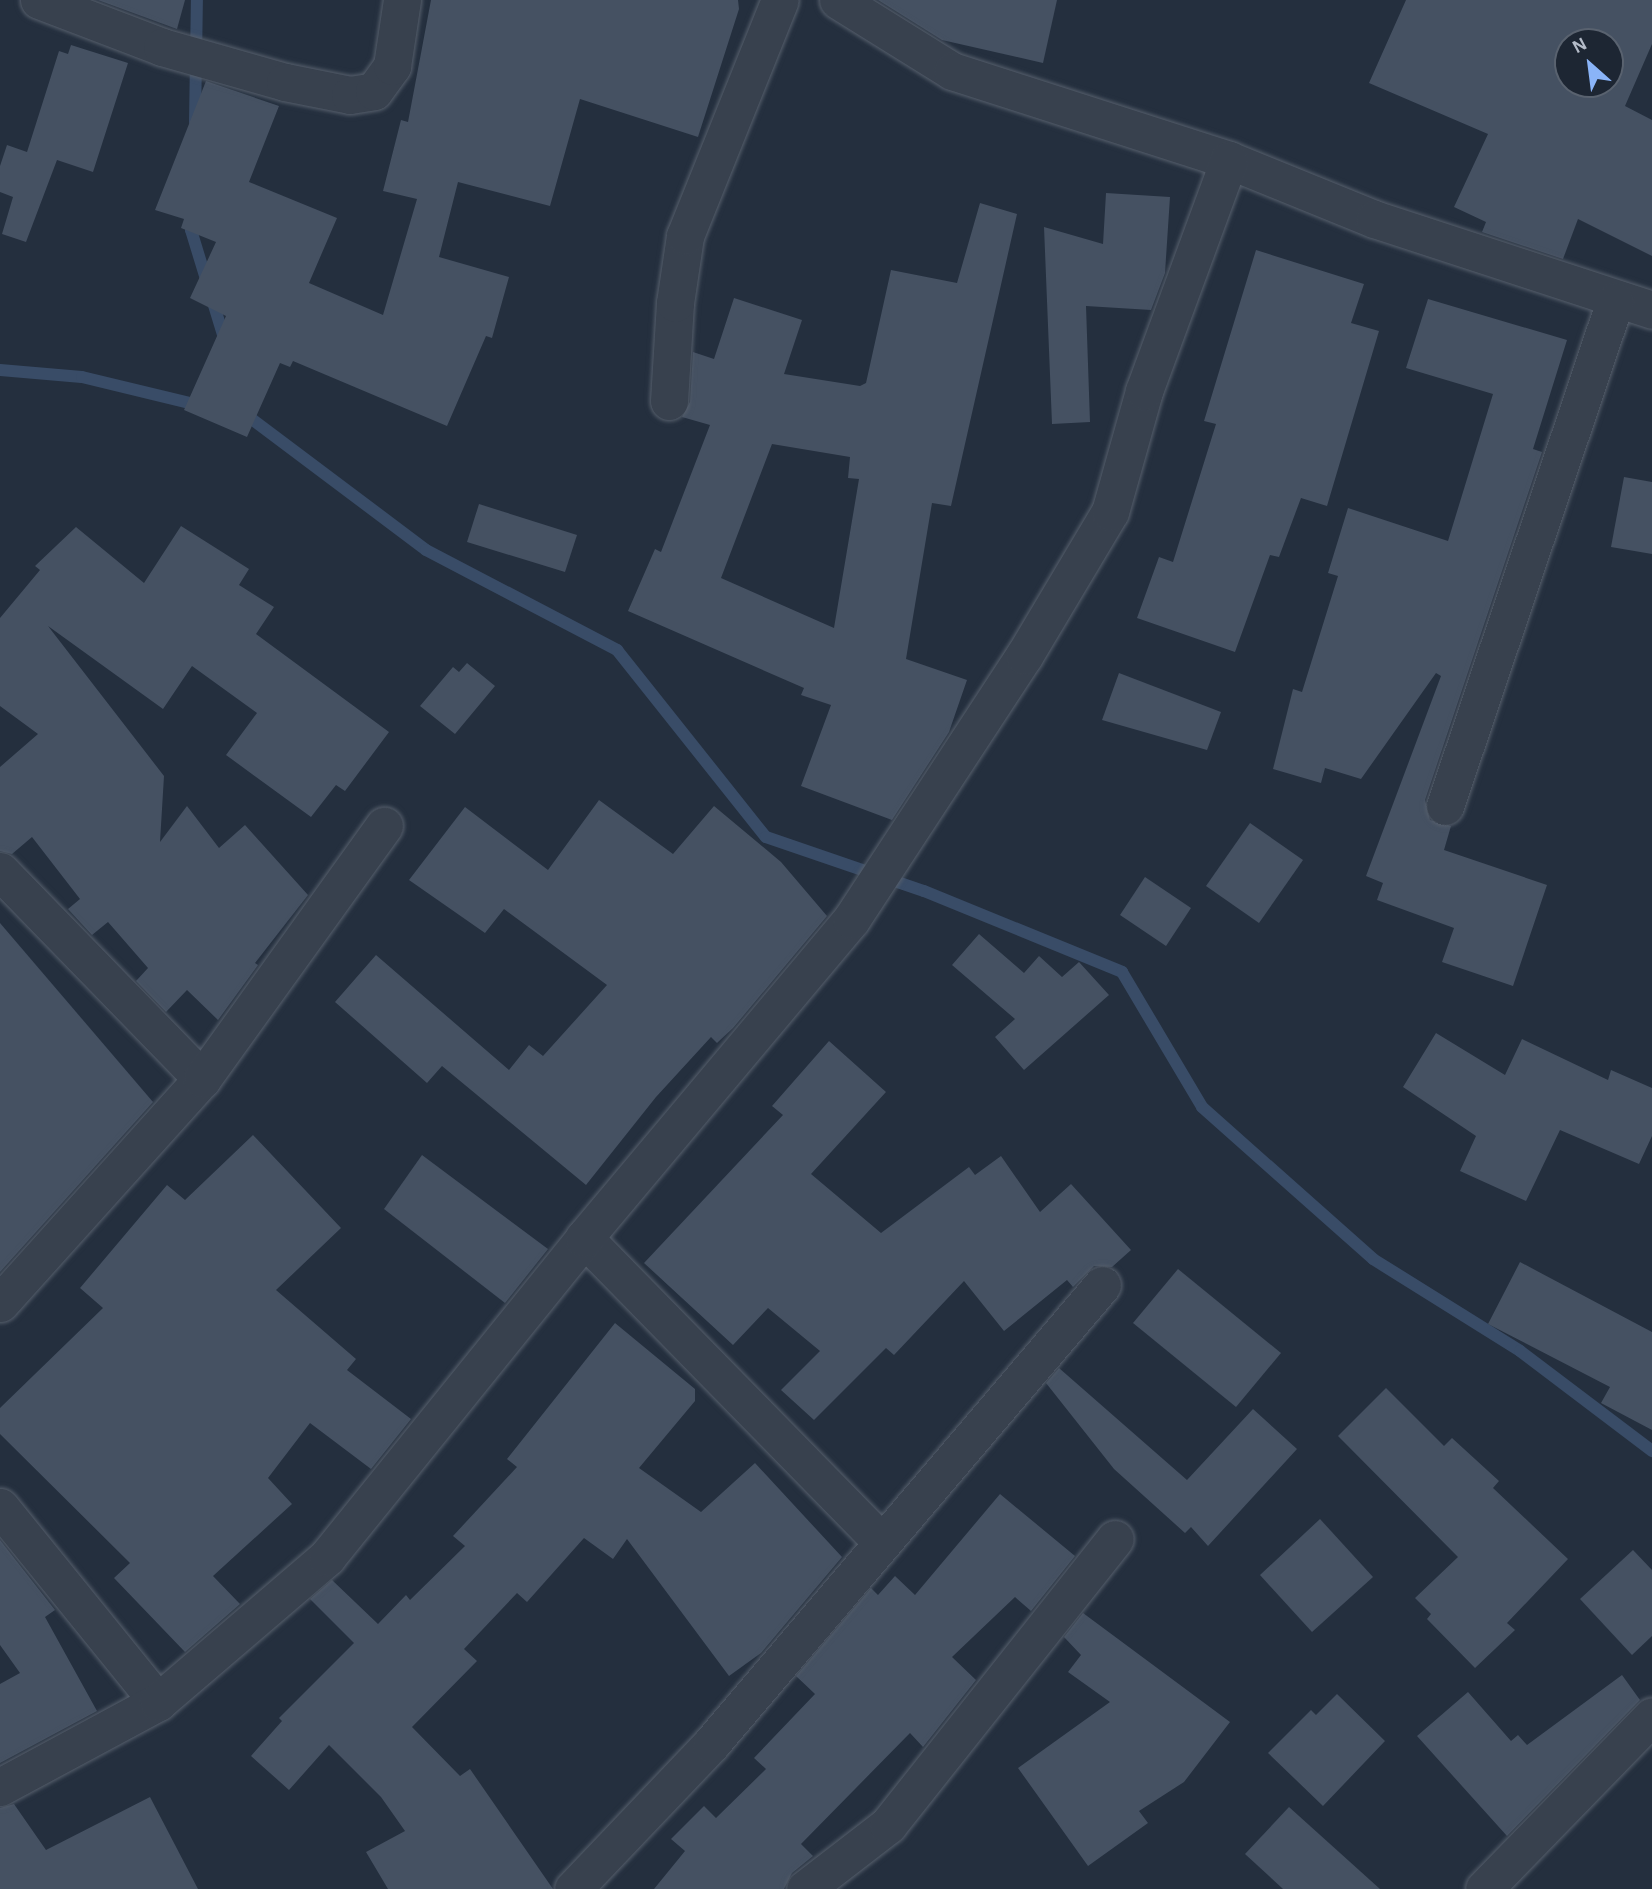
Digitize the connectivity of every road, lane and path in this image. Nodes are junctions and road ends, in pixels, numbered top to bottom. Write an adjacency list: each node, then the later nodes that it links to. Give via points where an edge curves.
1 (39, 0): 2 (street, via 162,47 350,95 374,91 392,66)
2 (402, 0)
3 (780, 0): 8 (street, via 685,236)
4 (838, 0): 5 (street, via 952,71)
5 (1229, 160): 6 (street, via 1374,219); 13 (street, via 1144,391 1110,512 851,920)
6 (1615, 301): 7 (street); 9 (street)
7 (1652, 310)
8 (669, 401)
9 (1445, 806)
10 (384, 826): 12 (street)
11 (0, 870): 12 (street)
12 (202, 1079): 15 (street)
13 (584, 1238): 18 (street); 19 (street, via 327,1557)
14 (1102, 1285): 18 (street)
15 (0, 1303)
16 (0, 1507): 19 (street)
17 (1115, 1539): 23 (street, via 888,1825)
18 (882, 1542): 22 (street, via 711,1744)
19 (158, 1702): 21 (street)
20 (1652, 1716): 24 (street)
21 (0, 1787)
22 (573, 1889)
23 (804, 1889)
24 (1484, 1889)

